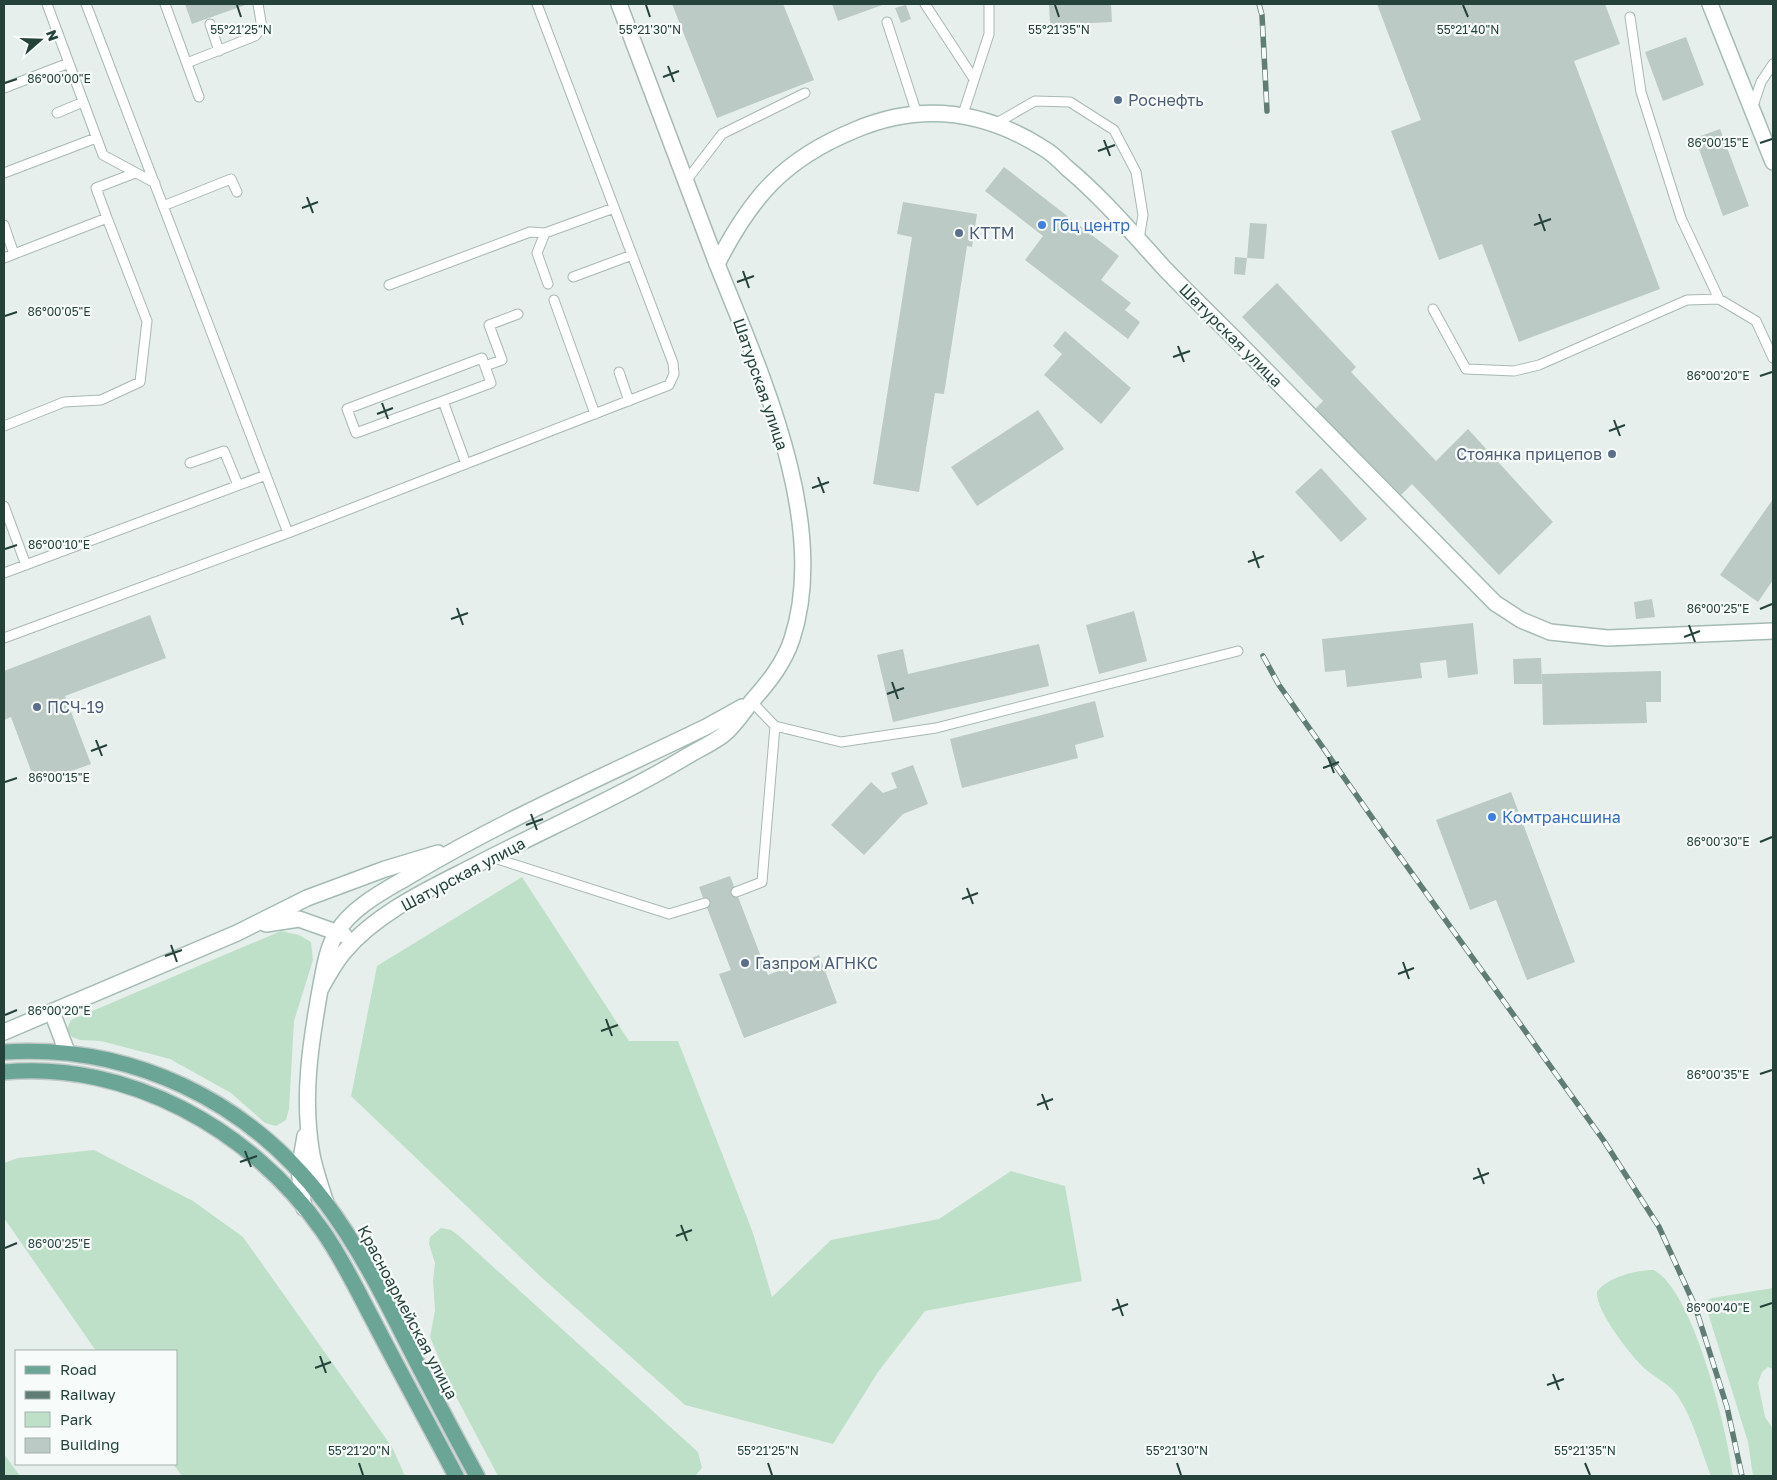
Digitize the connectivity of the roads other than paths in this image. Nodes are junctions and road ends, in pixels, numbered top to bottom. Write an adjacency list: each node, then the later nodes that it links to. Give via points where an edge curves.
1 (47, 4): 14 (lane)
2 (86, 4): 32 (lane)
3 (165, 4): 15 (lane)
4 (258, 4): 13 (lane, via 262,28 256,36)
5 (537, 4): 35 (lane)
6 (619, 4): 31 (main road, Шатурская улица)
7 (925, 4): 17 (lane)
8 (988, 4): 17 (lane, via 989,34)
9 (1710, 4): 22 (main road)
10 (1630, 17): 47 (lane, via 1641,92 1678,208)
11 (886, 22): 24 (lane)
12 (210, 24): 13 (lane)
13 (219, 51): 15 (lane)
14 (69, 63): 18 (lane); 21 (lane)
15 (187, 63): 20 (lane)
16 (1773, 64): 22 (lane, via 1761,82)
17 (974, 80): 25 (lane)
18 (4, 88)
19 (805, 92): 31 (lane, via 722,134)
20 (200, 97)
21 (83, 102): 23 (lane); 27 (lane)
22 (1752, 109): 28 (main road)
23 (57, 113)
24 (917, 114): 25 (main road, Шатурская улица); 43 (main road, Шатурская улица, via 878,120 828,141 794,162 762,193 737,225)
25 (963, 114): 26 (main road, Шатурская улица)
26 (995, 124): 39 (main road, Шатурская улица, via 1044,148 1088,185); 39 (lane, via 1035,101 1070,102 1114,130 1136,172 1144,215)
27 (96, 138): 29 (lane, via 103,155); 30 (lane)
28 (1773, 162)
29 (135, 172): 32 (lane); 36 (lane, via 96,188)
30 (4, 173)
31 (686, 181): 43 (main road, Шатурская улица)
32 (155, 184): 34 (lane)
33 (237, 192): 34 (lane, via 231,179)
34 (163, 206): 60 (lane)
35 (614, 208): 38 (lane); 41 (lane)
36 (107, 218): 40 (lane); 57 (lane, via 147,321 140,382 101,400 64,402)
37 (4, 225): 40 (lane)
38 (545, 233): 45 (lane, via 537,253); 46 (lane, via 530,232)
39 (1140, 239): 66 (main road, Шатурская улица, via 1495,603 1521,620 1550,632 1608,638)
40 (14, 254): 42 (lane)
41 (632, 255): 44 (lane); 54 (lane, via 673,363 674,374 670,385)
42 (4, 258)
43 (718, 264): 69 (main road, Шатурская улица, via 781,435 801,540 798,617 791,640 769,683)
44 (573, 276)
45 (548, 284)
46 (389, 285)
47 (1720, 299): 49 (lane, via 1687,300 1539,365 1514,371 1466,369); 51 (lane, via 1756,321)
48 (554, 300): 56 (lane)
49 (1434, 309)
50 (518, 314): 52 (lane, via 489,325 502,360)
51 (1773, 358)
52 (485, 366): 55 (lane, via 492,383); 55 (lane, via 482,358 348,409 356,433)
53 (619, 372): 54 (lane)
54 (629, 400): 56 (lane)
55 (443, 401): 59 (lane)
56 (595, 414): 59 (lane)
57 (4, 426)
58 (190, 463): 61 (lane, via 224,451)
59 (466, 464): 63 (lane)
60 (266, 475): 61 (lane); 63 (lane)
61 (238, 486): 64 (lane)
62 (4, 506): 64 (lane)
63 (288, 533): 67 (lane)
64 (26, 565): 65 (lane)
65 (4, 573)
66 (1773, 630)
67 (4, 638)
68 (1238, 651): 70 (lane, via 936,728 841,742)
69 (752, 702): 70 (lane); 71 (main road, Шатурская улица); 72 (main road, Шатурская улица, via 725,734 665,770)
70 (775, 726): 73 (lane, via 762,882)
71 (454, 850): 75 (main road, via 382,892 360,908); 76 (main road, via 418,858 307,898)
72 (491, 857): 74 (lane, via 669,914); 77 (main road, Шатурская улица, via 417,896)
73 (736, 892)
74 (705, 903)
75 (337, 932): 76 (main road, via 299,919 278,921); 77 (main road); 78 (main road, via 328,951)
76 (238, 933): 79 (main road)
77 (355, 940): 78 (main road, Шатурская улица, via 332,968)
78 (320, 990): 84 (main road, via 310,1042)
79 (52, 1012): 80 (main road); 82 (main road)
80 (4, 1032)
81 (5, 1049): 82 (main road, Красноармейская улица)
82 (67, 1052): 85 (main road, Красноармейская улица, via 123,1062 166,1076 204,1095 242,1120)
83 (4, 1072): 87 (main road, via 69,1074 124,1084 167,1100 219,1130 254,1156)
84 (307, 1122): 85 (main road); 86 (main road, via 312,1158)
85 (299, 1170): 86 (main road, Красноармейская улица); 87 (main road)
86 (326, 1203): 89 (main road, Красноармейская улица, via 386,1302)
87 (304, 1208): 88 (main road, via 323,1230)
88 (456, 1476)
89 (476, 1476)

